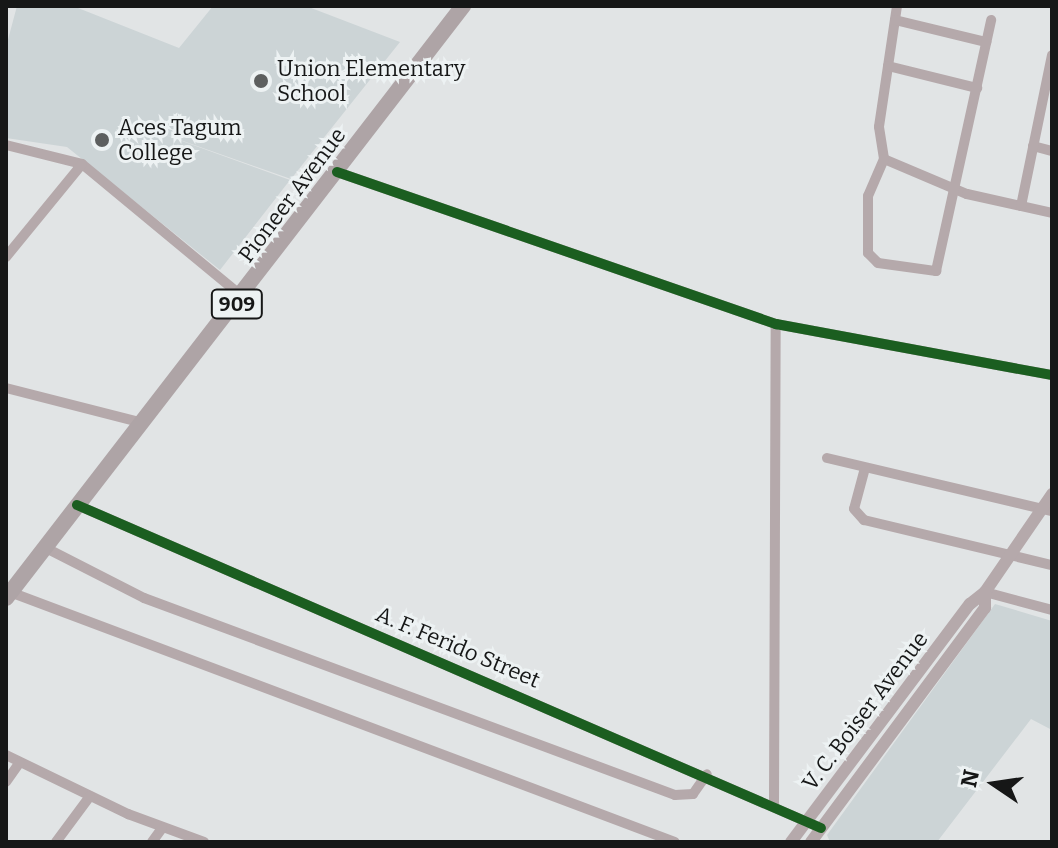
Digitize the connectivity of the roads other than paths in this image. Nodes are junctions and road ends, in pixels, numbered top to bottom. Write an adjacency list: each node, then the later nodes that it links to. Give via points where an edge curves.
1 (463, 6): 15 (highway, Pioneer Avenue / 909)
2 (897, 6): 3 (street)
3 (895, 20): 5 (street); 7 (street)
4 (991, 20): 5 (street)
5 (986, 42): 8 (street)
6 (1052, 55): 9 (street)
7 (888, 66): 8 (street); 13 (street, via 879,127)
8 (977, 88): 16 (street)
9 (1048, 100): 11 (street)
10 (6, 145): 14 (street)
11 (1033, 146): 12 (street); 17 (street)
12 (1052, 151)
13 (884, 159): 16 (street); 16 (street, via 874,177 866,219 868,253 878,263 936,271)
14 (82, 164): 19 (street); 20 (street)
15 (337, 172): 20 (highway, Pioneer Avenue / 909); 21 (street)
16 (956, 188): 17 (street)
17 (1021, 206): 18 (street)
18 (1052, 213)
19 (6, 257)
20 (243, 297): 24 (highway, Pioneer Avenue / 909)
21 (776, 324): 22 (street); 43 (street)
22 (1052, 375)
23 (6, 388): 24 (street)
24 (144, 424): 28 (highway, Pioneer Avenue / 909)
25 (827, 458): 26 (street)
26 (865, 468): 29 (street); 31 (street, via 854,509 858,517)
27 (1052, 494): 29 (street, V. C. Boiser Avenue)
28 (77, 505): 30 (highway, Pioneer Avenue / 909); 40 (street, A. F. Ferido Street)
29 (1047, 510): 31 (street, V. C. Boiser Avenue)
30 (44, 547): 34 (highway, Pioneer Avenue / 909); 40 (street, via 144,598 675,795 693,794)
31 (1010, 555): 32 (street); 33 (street, V. C. Boiser Avenue)
32 (1052, 565)
33 (985, 592): 35 (street); 36 (street, V. C. Boiser Avenue, via 970,604); 37 (street, V. C. Boiser Avenue, via 985,608)
34 (8, 595): 50 (street)
35 (1052, 610)
36 (882, 720): 37 (street); 44 (street, V. C. Boiser Avenue)
37 (894, 729): 46 (street, V. C. Boiser Avenue)
38 (6, 755): 39 (street)
39 (20, 762): 41 (street); 42 (street)
40 (707, 774): 43 (street, A. F. Ferido Street)
41 (6, 782)
42 (90, 796): 45 (street); 47 (street)
43 (774, 804): 44 (street, A. F. Ferido Street)
44 (809, 819): 46 (street, A. F. Ferido Street); 51 (street, V. C. Boiser Avenue)
45 (162, 828): 48 (street); 49 (street)
46 (821, 828): 52 (street, V. C. Boiser Avenue)
47 (56, 842)
48 (152, 842)
49 (204, 842)
50 (675, 842)
51 (791, 842)
52 (811, 842)

